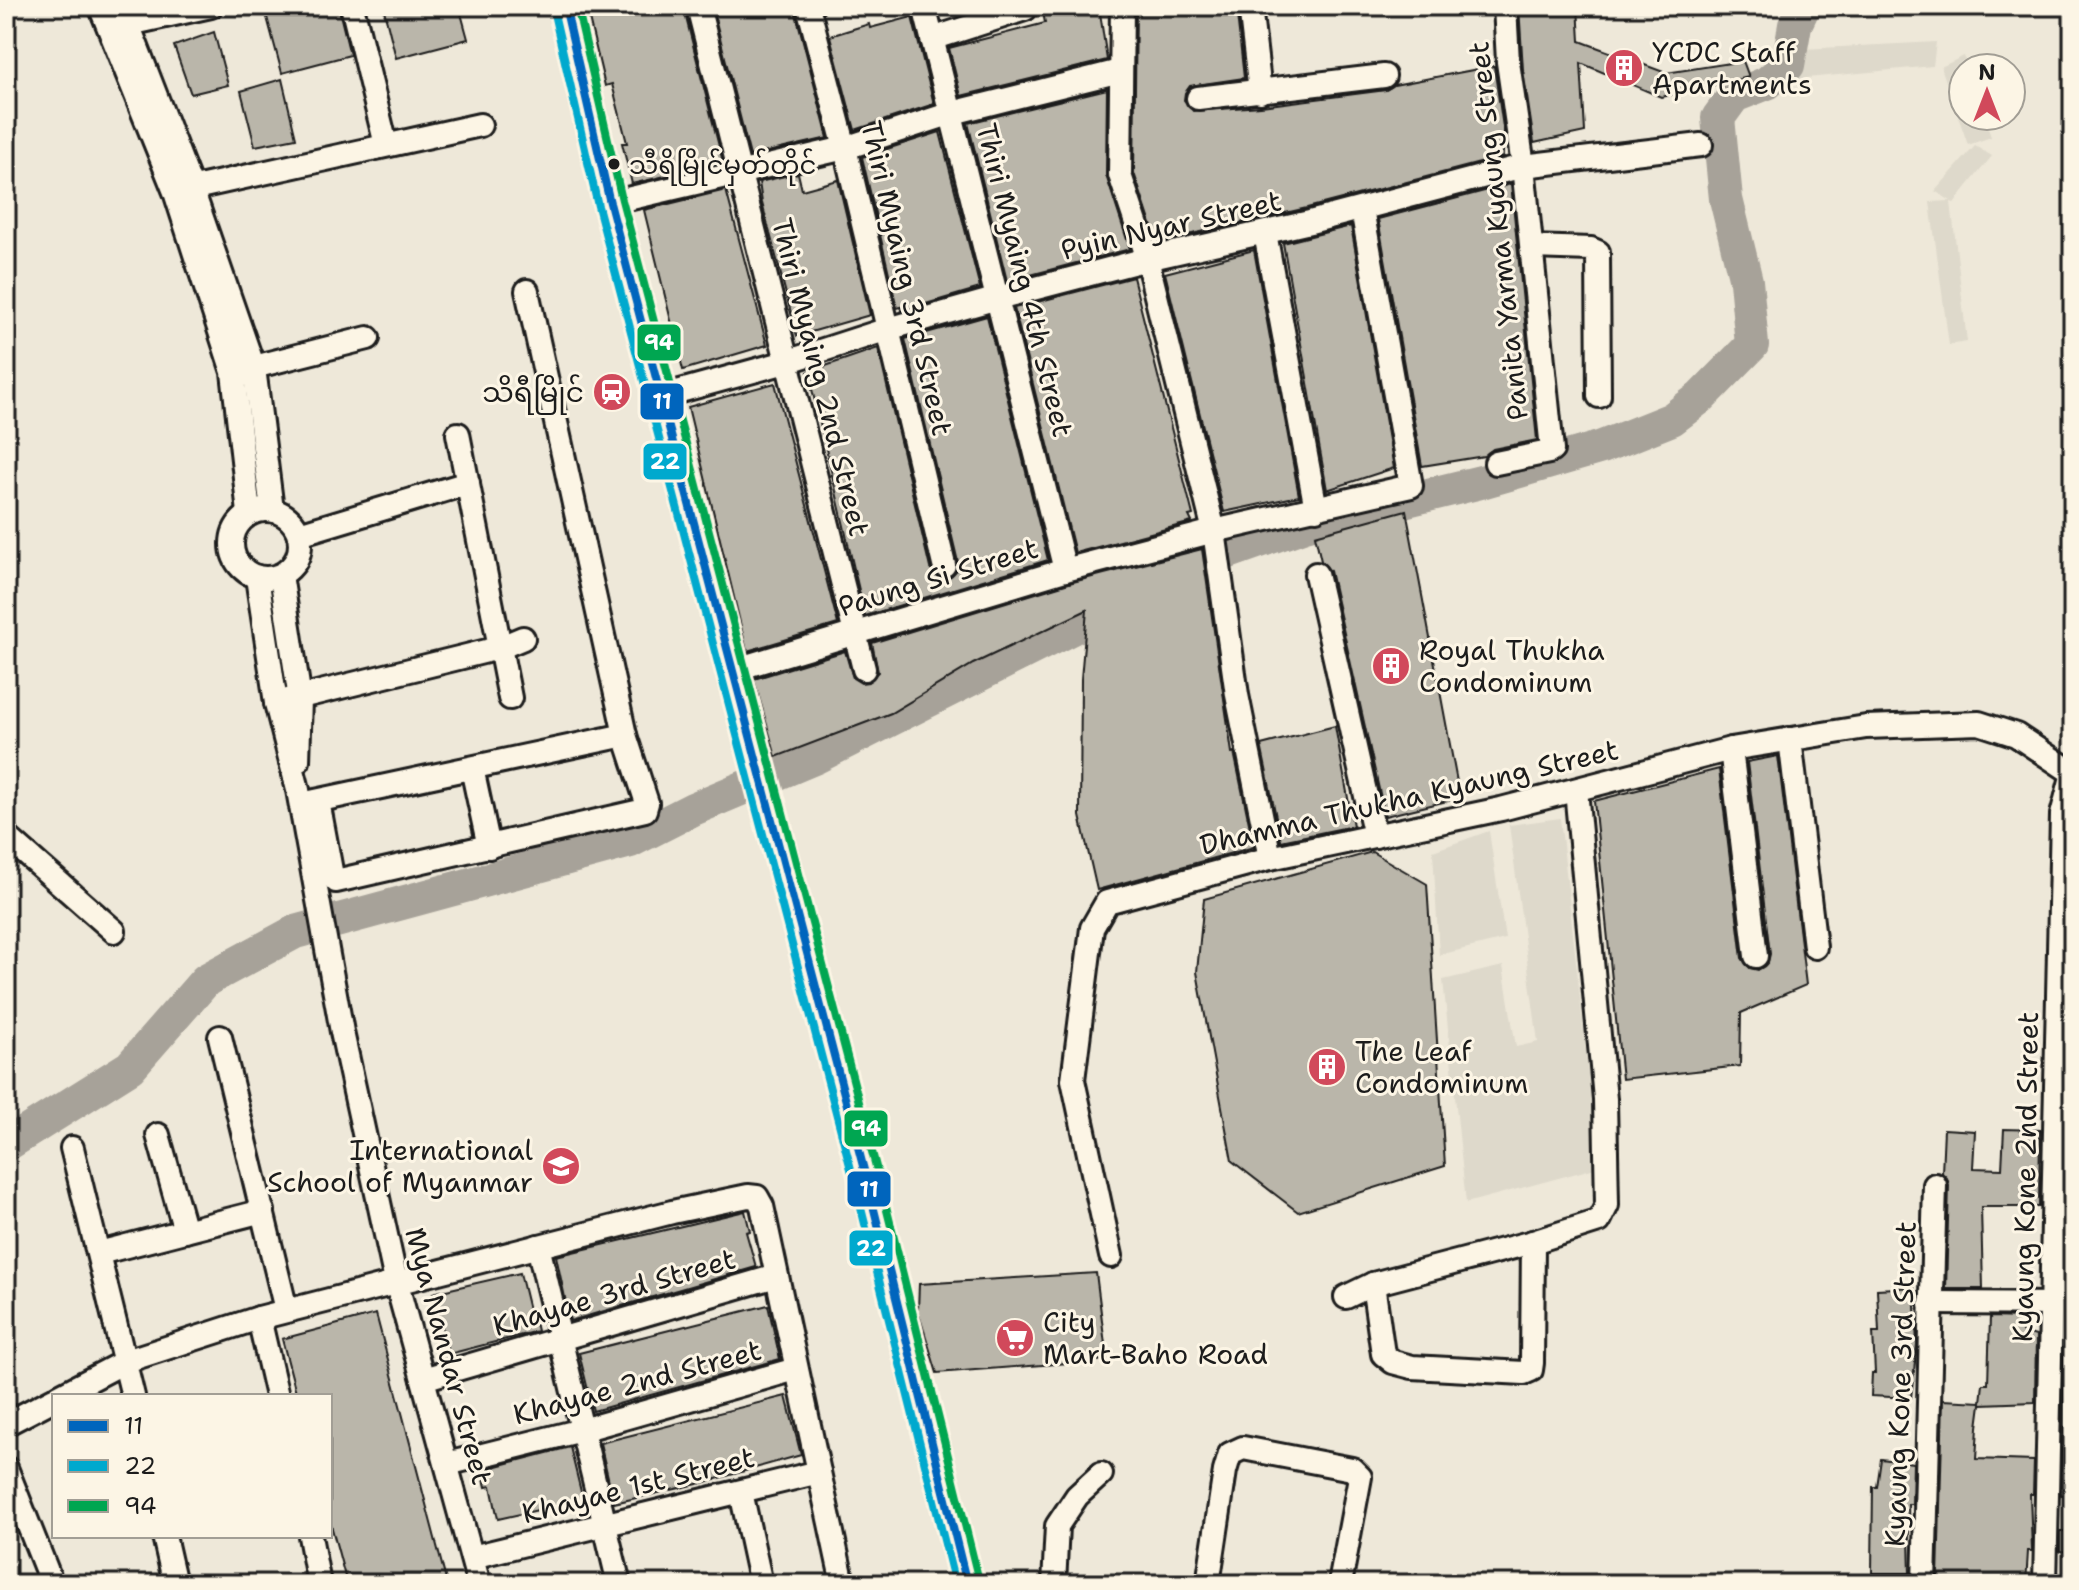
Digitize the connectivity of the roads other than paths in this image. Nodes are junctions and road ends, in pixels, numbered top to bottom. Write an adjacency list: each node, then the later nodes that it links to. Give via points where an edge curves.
1 (211, 6): 11 (street)
2 (352, 6): 19 (street)
3 (565, 6): 25 (main road)
4 (698, 6): 23 (street, Thiri Myaing 2nd Street)
5 (808, 6): 21 (street, Thiri Myaing 3rd Street)
6 (924, 6): 12 (street, Thiri Myaing 4th Street)
7 (1122, 6): 13 (street)
8 (1250, 6): 15 (street)
9 (1505, 6): 22 (street, Panita Yarma Kyaung Street)
10 (1025, 9): 12 (street)
11 (112, 10): 24 (street); 24 (street)
12 (932, 39): 17 (street, Thiri Myaing 4th Street)
13 (1120, 71): 17 (street); 29 (street, via 1120,175)
14 (1384, 76): 15 (street)
15 (1260, 92): 16 (street)
16 (1198, 98)
17 (952, 113): 21 (street); 31 (street, Thiri Myaing 4th Street)
18 (480, 125): 19 (street)
19 (386, 145): 24 (street)
20 (1701, 145): 22 (street, Pyin Nyar Street)
21 (845, 148): 23 (street); 32 (street, Thiri Myaing 3rd Street)
22 (1523, 166): 26 (street, Pyin Nyar Street); 28 (street, Panita Yarma Kyaung Street)
23 (738, 174): 25 (street); 34 (street, Thiri Myaing 2nd Street)
24 (184, 191): 35 (street)
25 (610, 203): 36 (main road)
26 (1362, 209): 27 (street, Pyin Nyar Street); 41 (street, via 1411,486)
27 (1265, 233): 29 (street, Pyin Nyar Street); 41 (street)
28 (1532, 247): 37 (street, via 1598,252); 39 (street, Panita Yarma Kyaung Street, via 1552,450)
29 (1147, 259): 31 (street, Pyin Nyar Street); 45 (street)
30 (527, 291): 59 (street)
31 (998, 298): 32 (street, Pyin Nyar Street); 47 (street, Thiri Myaing 4th Street)
32 (888, 329): 34 (street, Pyin Nyar Street); 46 (street, Thiri Myaing 3rd Street)
33 (368, 338): 35 (street)
34 (786, 362): 36 (street, Pyin Nyar Street); 51 (street, Thiri Myaing 2nd Street)
35 (244, 370): 42 (street); 43 (street)
36 (662, 396): 55 (main road)
37 (1599, 396)
38 (458, 434): 40 (street)
39 (1496, 463)
40 (468, 483): 44 (street); 53 (street)
41 (1316, 509): 45 (street)
42 (272, 510): 43 (street); 44 (street, via 289,518)
43 (249, 513): 50 (street, via 233,531 232,555)
44 (299, 534): 49 (street, via 300,551)
45 (1217, 548): 47 (street, Paung Si Street, via 1164,546); 69 (street, via 1237,695)
46 (944, 565)
47 (1065, 570): 51 (street, Paung Si Street)
48 (1316, 574): 67 (street)
49 (281, 575): 50 (street); 57 (street)
50 (257, 577): 58 (street)
51 (856, 633): 54 (street, Thiri Myaing 2nd Street); 55 (street, Paung Si Street)
52 (523, 638): 53 (street)
53 (499, 648): 56 (street); 57 (street)
54 (864, 669)
55 (730, 671): 117 (main road)
56 (510, 698)
57 (300, 699): 58 (street); 65 (street)
58 (276, 703): 65 (street)
59 (625, 735): 62 (street); 68 (street, via 645,810)
60 (1790, 739): 61 (street, Dhamma Thukha Kyaung Street); 63 (street, Dhamma Thukha Kyaung Street, via 1866,727 1979,723 2016,735); 71 (street)
61 (1731, 749): 64 (street, Dhamma Thukha Kyaung Street); 72 (street)
62 (472, 768): 65 (street); 68 (street)
63 (2073, 773): 88 (street, Kyaung Kone 2nd Street, via 2062,815)
64 (1576, 790): 67 (street, Dhamma Thukha Kyaung Street); 79 (street, via 1605,1099 1607,1205 1599,1221)
65 (304, 799): 68 (street, via 336,881); 84 (street, Mya Nandar Street, via 345,1047)
66 (6, 836): 70 (street)
67 (1375, 836): 69 (street, Dhamma Thukha Kyaung Street)
68 (489, 847)
69 (1270, 858): 82 (street, Dhamma Thukha Kyaung Street, via 1107,902 1092,928 1073,1080)
70 (114, 931)
71 (1815, 947)
72 (1756, 956)
73 (220, 1037): 77 (street)
74 (158, 1135): 78 (street)
75 (72, 1148): 81 (street)
76 (1935, 1185): 87 (street, Kyaung Kone 3rd Street)
77 (263, 1211): 78 (street); 89 (street)
78 (185, 1231): 81 (street)
79 (1533, 1242): 85 (street); 85 (street, via 1532,1363 1524,1373 1393,1362 1383,1354)
80 (538, 1246): 83 (street, via 757,1197); 84 (street); 91 (street)
81 (99, 1253): 92 (street)
82 (1111, 1256)
83 (776, 1276): 91 (street, Khayae 3rd Street); 93 (street)
84 (396, 1281): 89 (street); 94 (street, Mya Nandar Street)
85 (1373, 1284): 86 (street)
86 (1346, 1297)
87 (1931, 1303): 88 (street); 121 (street, Kyaung Kone 3rd Street)
88 (2063, 1304): 122 (street, Kyaung Kone 2nd Street)
89 (286, 1310): 90 (street)
90 (259, 1318): 92 (street); 97 (street)
91 (560, 1337): 94 (street, Khayae 3rd Street); 100 (street)
92 (126, 1361): 95 (street); 96 (street)
93 (796, 1369): 100 (street, Khayae 2nd Street); 103 (street)
94 (423, 1379): 101 (street, Mya Nandar Street)
95 (63, 1394)
96 (133, 1394)
97 (277, 1394)
98 (52, 1400): 99 (street)
99 (6, 1424)
100 (582, 1430): 101 (street, Khayae 2nd Street); 106 (street)
101 (447, 1464): 109 (street, Mya Nandar Street)
102 (6, 1468): 111 (street)
103 (819, 1472): 105 (street, Khayae 1st Street); 116 (street)
104 (1101, 1474): 118 (street, via 1077,1496 1057,1526)
105 (741, 1492): 106 (street, Khayae 1st Street); 115 (street)
106 (605, 1523): 109 (street, Khayae 1st Street); 114 (street)
107 (164, 1538): 110 (street)
108 (310, 1538): 112 (street)
109 (472, 1557): 113 (street, Mya Nandar Street)
110 (169, 1582)
111 (52, 1584)
112 (319, 1584)
113 (479, 1584)
114 (619, 1584)
115 (761, 1584)
116 (843, 1584)
117 (967, 1584)
118 (1054, 1584)
119 (1208, 1584): 120 (street, via 1225,1471 1230,1454 1243,1448 1352,1469 1360,1477)
120 (1340, 1584)
121 (1924, 1584)
122 (2045, 1584)

